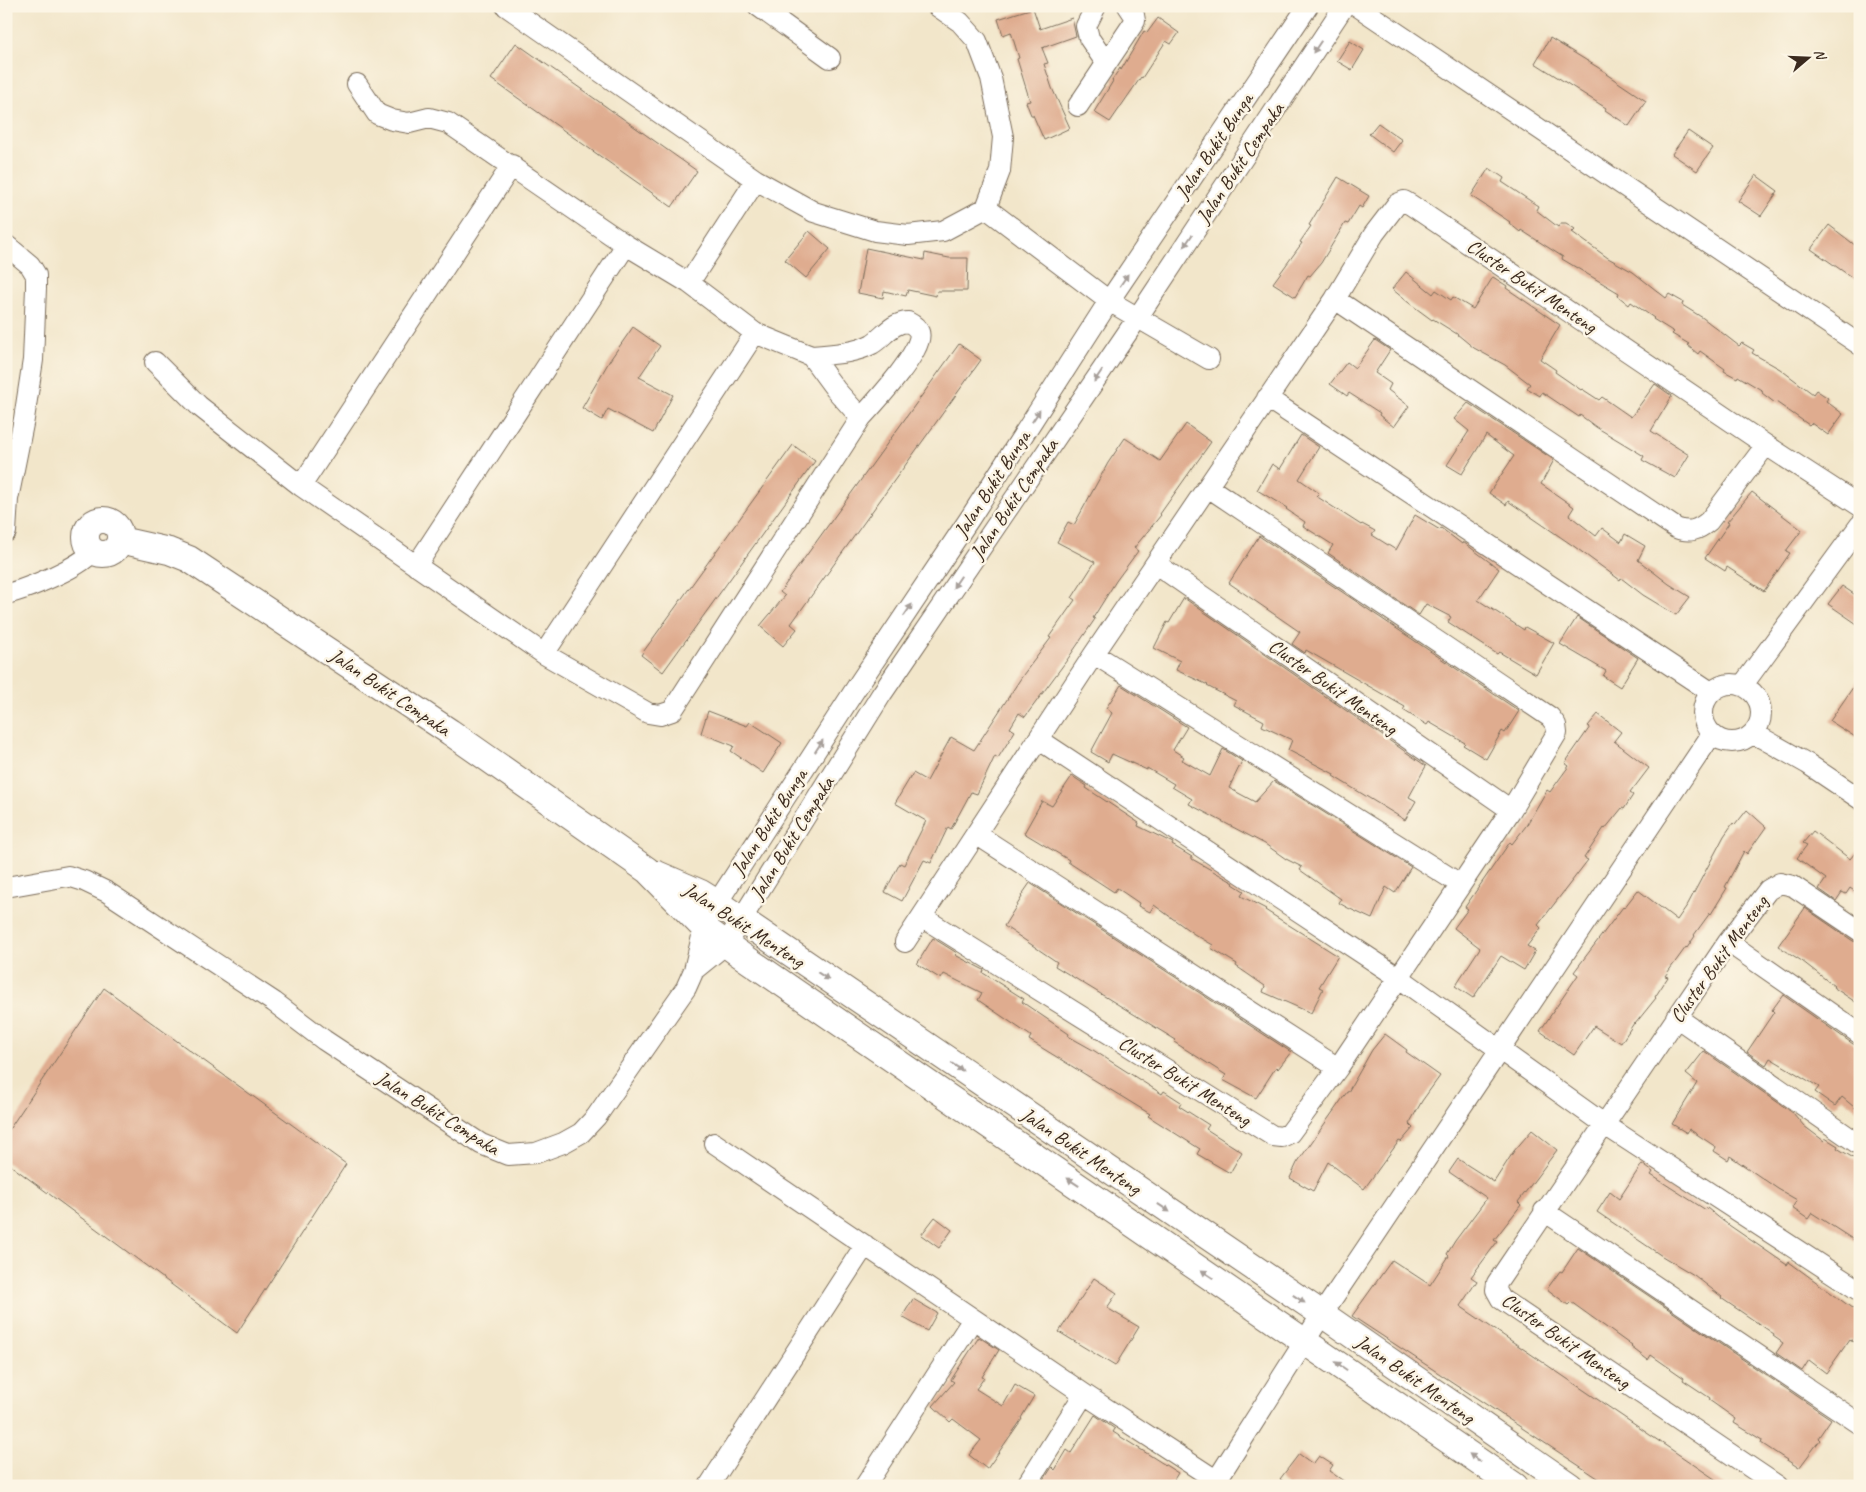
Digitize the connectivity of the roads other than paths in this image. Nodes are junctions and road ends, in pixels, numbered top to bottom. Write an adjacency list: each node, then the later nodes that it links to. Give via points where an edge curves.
1 (506, 6): 14 (street)
2 (758, 6): 9 (street)
3 (936, 6): 15 (street, via 960,22 976,41 991,78 1003,137 1000,171)
4 (1096, 6): 10 (street, via 1086,26 1089,38)
5 (1128, 6): 10 (street, via 1135,21)
6 (1308, 6): 20 (street, Jalan Bukit Bunga, one-way to 6)
7 (1344, 6): 21 (street, Jalan Bukit Cempaka, one-way to 21)
8 (1357, 6): 23 (street)
9 (830, 58)
10 (1106, 63): 12 (street)
11 (358, 84): 13 (street, via 377,114 409,123 429,118 448,123)
12 (1078, 106)
13 (512, 165): 17 (street); 31 (street)
14 (756, 180): 15 (street, via 814,212 875,231 908,235 943,231); 18 (street)
15 (986, 208): 20 (street)
16 (6, 245): 30 (street, via 30,265 36,275 33,360)
17 (626, 245): 18 (street); 40 (street)
18 (689, 283): 22 (street)
19 (1335, 298): 27 (street, Cluster Bukit Menteng); 29 (street, via 1686,532 1694,531 1709,521); 29 (street, Cluster Bukit Menteng, via 1374,234 1397,204 1404,201)
20 (1109, 301): 21 (street); 34 (street, Jalan Bukit Bunga, one-way to 20)
21 (1137, 317): 25 (street); 37 (street, Jalan Bukit Cempaka, one-way to 37)
22 (755, 333): 24 (street); 42 (street)
23 (1860, 345)
24 (811, 356): 28 (street); 28 (street, via 852,352 873,343 901,322 908,322 919,331 917,348)
25 (1209, 359)
26 (155, 362): 31 (street, via 200,406)
27 (1267, 398): 32 (street, Cluster Bukit Menteng); 46 (street)
28 (861, 418): 42 (street, via 672,711 660,715 648,713)
29 (1766, 445): 33 (street, Cluster Bukit Menteng)
30 (11, 463): 36 (street)
31 (301, 486): 40 (street)
32 (1208, 487): 39 (street, Cluster Bukit Menteng); 52 (street, Cluster Bukit Menteng, via 1550,717 1557,733)
33 (1860, 506)
34 (970, 518): 37 (street); 44 (street, Jalan Bukit Bunga, one-way to 34)
35 (1860, 525): 45 (street)
36 (6, 532)
37 (992, 532): 47 (street, Jalan Bukit Cempaka, one-way to 47)
38 (93, 550): 41 (street, via 90,556 72,566 26,589); 54 (street, Jalan Bukit Cempaka, via 86,541 87,530 94,522 111,521 118,529 120,540 170,551 189,559 450,732)
39 (1156, 564): 43 (street, Cluster Bukit Menteng); 52 (street, Cluster Bukit Menteng)
40 (416, 566): 42 (street)
41 (6, 594)
42 (544, 654)
43 (1094, 654): 50 (street, Cluster Bukit Menteng); 55 (street)
44 (860, 682): 47 (street); 57 (street, Jalan Bukit Bunga, one-way to 44)
45 (1742, 686): 46 (street, via 1720,686); 48 (street, via 1752,692 1761,712)
46 (1711, 692): 49 (street, via 1703,713)
47 (881, 695): 59 (street, Jalan Bukit Cempaka)
48 (1753, 733): 49 (street, via 1732,742); 51 (street)
49 (1712, 734): 69 (street)
50 (1038, 738): 53 (street, Cluster Bukit Menteng); 66 (street)
51 (1860, 799)
52 (1511, 810): 55 (street, Cluster Bukit Menteng)
53 (976, 834): 58 (street, Cluster Bukit Menteng); 70 (street)
54 (647, 870): 57 (street, Jalan Bukit Menteng); 60 (street, Jalan Bukit Menteng)
55 (1460, 884): 66 (street, Cluster Bukit Menteng)
56 (6, 887): 65 (street, Jalan Bukit Cempaka, via 68,876 107,892 481,1144 508,1155 536,1153 581,1133 596,1117 686,988)
57 (717, 903): 59 (street, Jalan Bukit Menteng); 60 (street, Jalan Bukit Bunga)
58 (922, 917): 62 (street, Cluster Bukit Menteng); 70 (street, Cluster Bukit Menteng, via 1273,1136 1282,1137 1290,1133)
59 (740, 920): 64 (street, Jalan Bukit Cempaka); 77 (street, Jalan Bukit Menteng, one-way to 77)
60 (704, 928): 64 (street, Jalan Bukit Menteng); 65 (street, Jalan Bukit Bunga)
61 (1860, 931): 63 (street, Cluster Bukit Menteng, via 1793,886 1780,883 1768,890)
62 (905, 942)
63 (1728, 942): 67 (street, Cluster Bukit Menteng); 68 (street)
64 (726, 944): 65 (street, Jalan Bukit Cempaka); 79 (street, Jalan Bukit Menteng, one-way to 64)
65 (694, 970)
66 (1398, 977): 69 (street); 70 (street, Cluster Bukit Menteng)
67 (1676, 1017): 71 (street, Cluster Bukit Menteng); 73 (street)
68 (1860, 1034)
69 (1499, 1051): 71 (street); 77 (street)
70 (1338, 1068)
71 (1605, 1125): 74 (street, Cluster Bukit Menteng); 76 (street)
72 (714, 1143): 75 (street)
73 (1860, 1146)
74 (1544, 1211): 81 (street); 88 (street, Cluster Bukit Menteng, via 1497,1282 1496,1290 1501,1299)
75 (865, 1245): 78 (street); 83 (street)
76 (1860, 1291)
77 (1322, 1314): 79 (street); 87 (street, Jalan Bukit Menteng)
78 (973, 1319): 80 (street); 84 (street)
79 (1305, 1341): 82 (street); 86 (street, Jalan Bukit Menteng, one-way to 79)
80 (1084, 1394): 82 (street); 85 (street)
81 (1860, 1424)
82 (1218, 1484)
83 (708, 1486)
84 (865, 1486)
85 (1026, 1486)
86 (1515, 1486)
87 (1570, 1486)
88 (1778, 1486)

